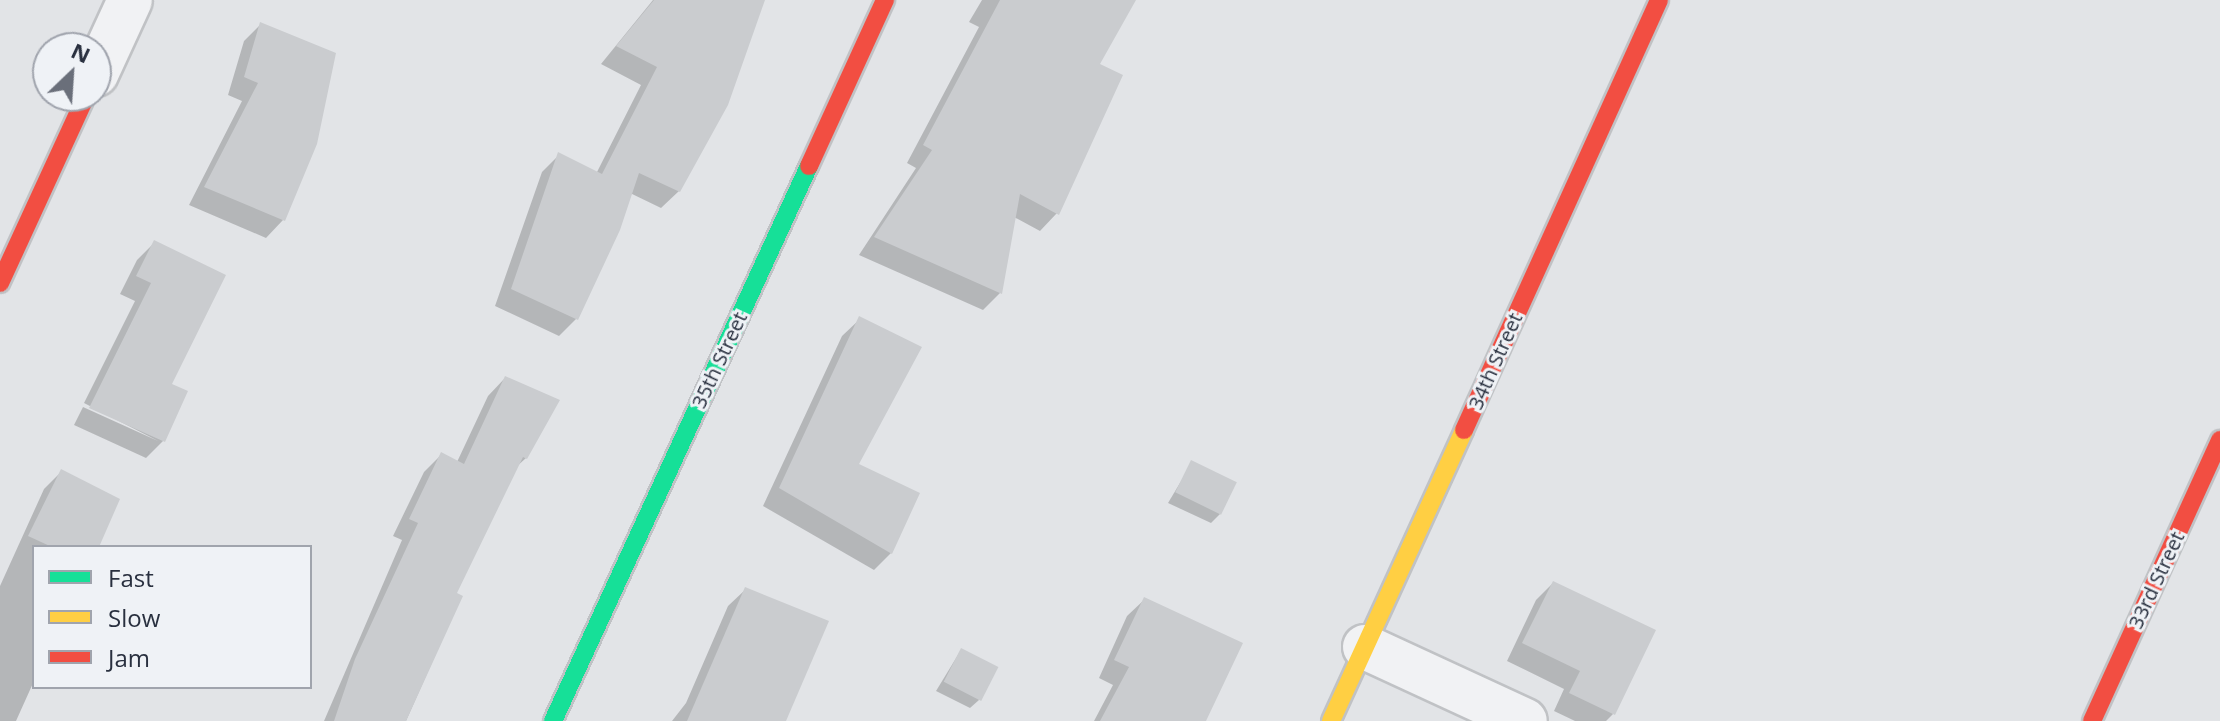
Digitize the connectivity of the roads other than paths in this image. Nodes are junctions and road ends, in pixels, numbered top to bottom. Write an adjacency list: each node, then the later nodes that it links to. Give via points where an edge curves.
1 (130, 0): 4 (street)
2 (885, 0): 9 (street, 35th Street)
3 (1659, 0): 8 (street, 34th Street)
4 (112, 39)
5 (79, 112): 6 (street)
6 (0, 283)
7 (2220, 440): 12 (street, 33rd Street)
8 (1365, 647): 10 (street, 34th Street); 11 (street)
9 (553, 721)
10 (1331, 721)
11 (1525, 721)
12 (2092, 721)

